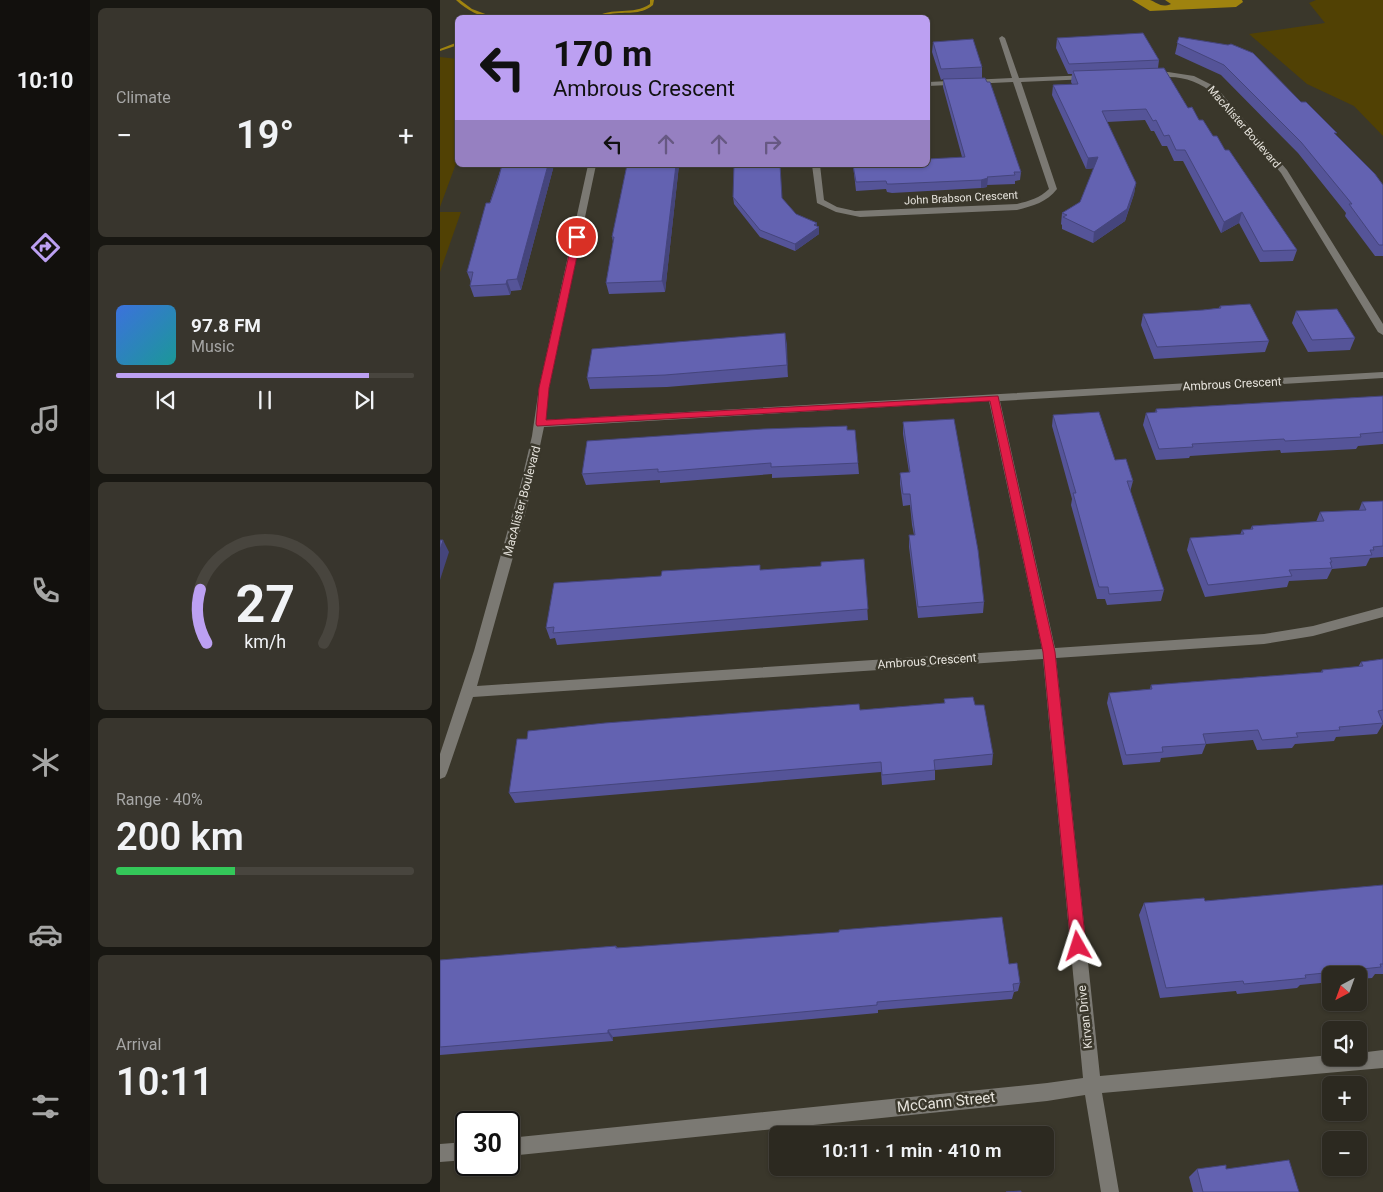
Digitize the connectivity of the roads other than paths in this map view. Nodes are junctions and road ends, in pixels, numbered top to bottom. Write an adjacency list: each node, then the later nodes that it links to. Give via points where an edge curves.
1 (1002, 38): 4 (street)
2 (1147, 75): 8 (street, MacAlister Boulevard, via 1193,77 1213,89 1284,172)
3 (1099, 77): 4 (street)
4 (1016, 80): 5 (street); 7 (street, John Brabson Crescent, via 1053,189 1037,202 1017,207 846,213 820,201)
5 (930, 84)
6 (592, 167): 11 (street, MacAlister Boulevard, via 544,388)
7 (816, 167)
8 (1383, 332)
9 (1383, 375): 10 (street, Ambrous Crescent)
10 (994, 398): 11 (street, Ambrous Crescent); 13 (street, Kirvan Drive)
11 (541, 424): 14 (street, MacAlister Boulevard)
12 (1383, 612): 13 (street, Ambrous Crescent, via 1313,631 1264,639)
13 (1049, 652): 14 (street, Ambrous Crescent); 17 (street, Kirvan Drive)
14 (469, 692): 15 (street, MacAlister Boulevard)
15 (440, 773)
16 (1383, 1059): 17 (street, McCann Street)
17 (1092, 1085): 18 (street, McCann Street); 21 (street, Kirvan Drive)
18 (520, 1146)
19 (455, 1152): 20 (street)
20 (440, 1153)
21 (1110, 1192)

